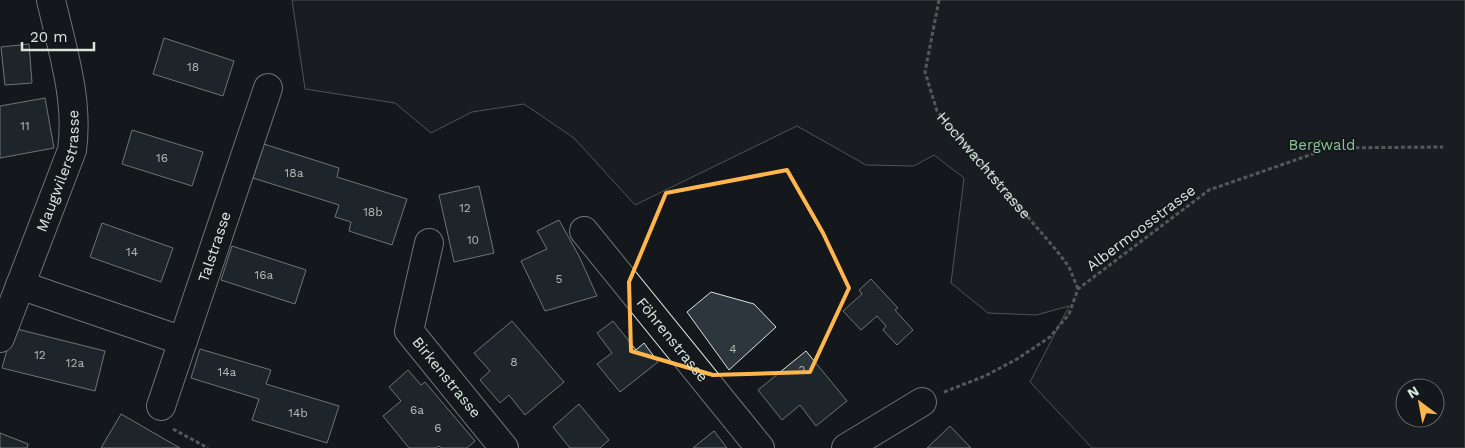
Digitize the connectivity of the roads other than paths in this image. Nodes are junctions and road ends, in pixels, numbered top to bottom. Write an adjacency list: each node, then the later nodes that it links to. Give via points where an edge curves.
1 (51, 0): 5 (street, Maugwilerstrasse, via 70,85 75,129 72,150)
2 (268, 88): 7 (street, Talstrasse)
3 (584, 231): 11 (street, Föhrenstrasse)
4 (429, 243): 10 (street, Birkenstrasse, via 409,331)
5 (11, 297): 6 (street, Maugwilerstrasse); 7 (street)
6 (0, 338)
7 (183, 340): 9 (street, Talstrasse)
8 (922, 402): 12 (street)
9 (165, 416)
10 (504, 448)
11 (760, 448)
12 (846, 448)

